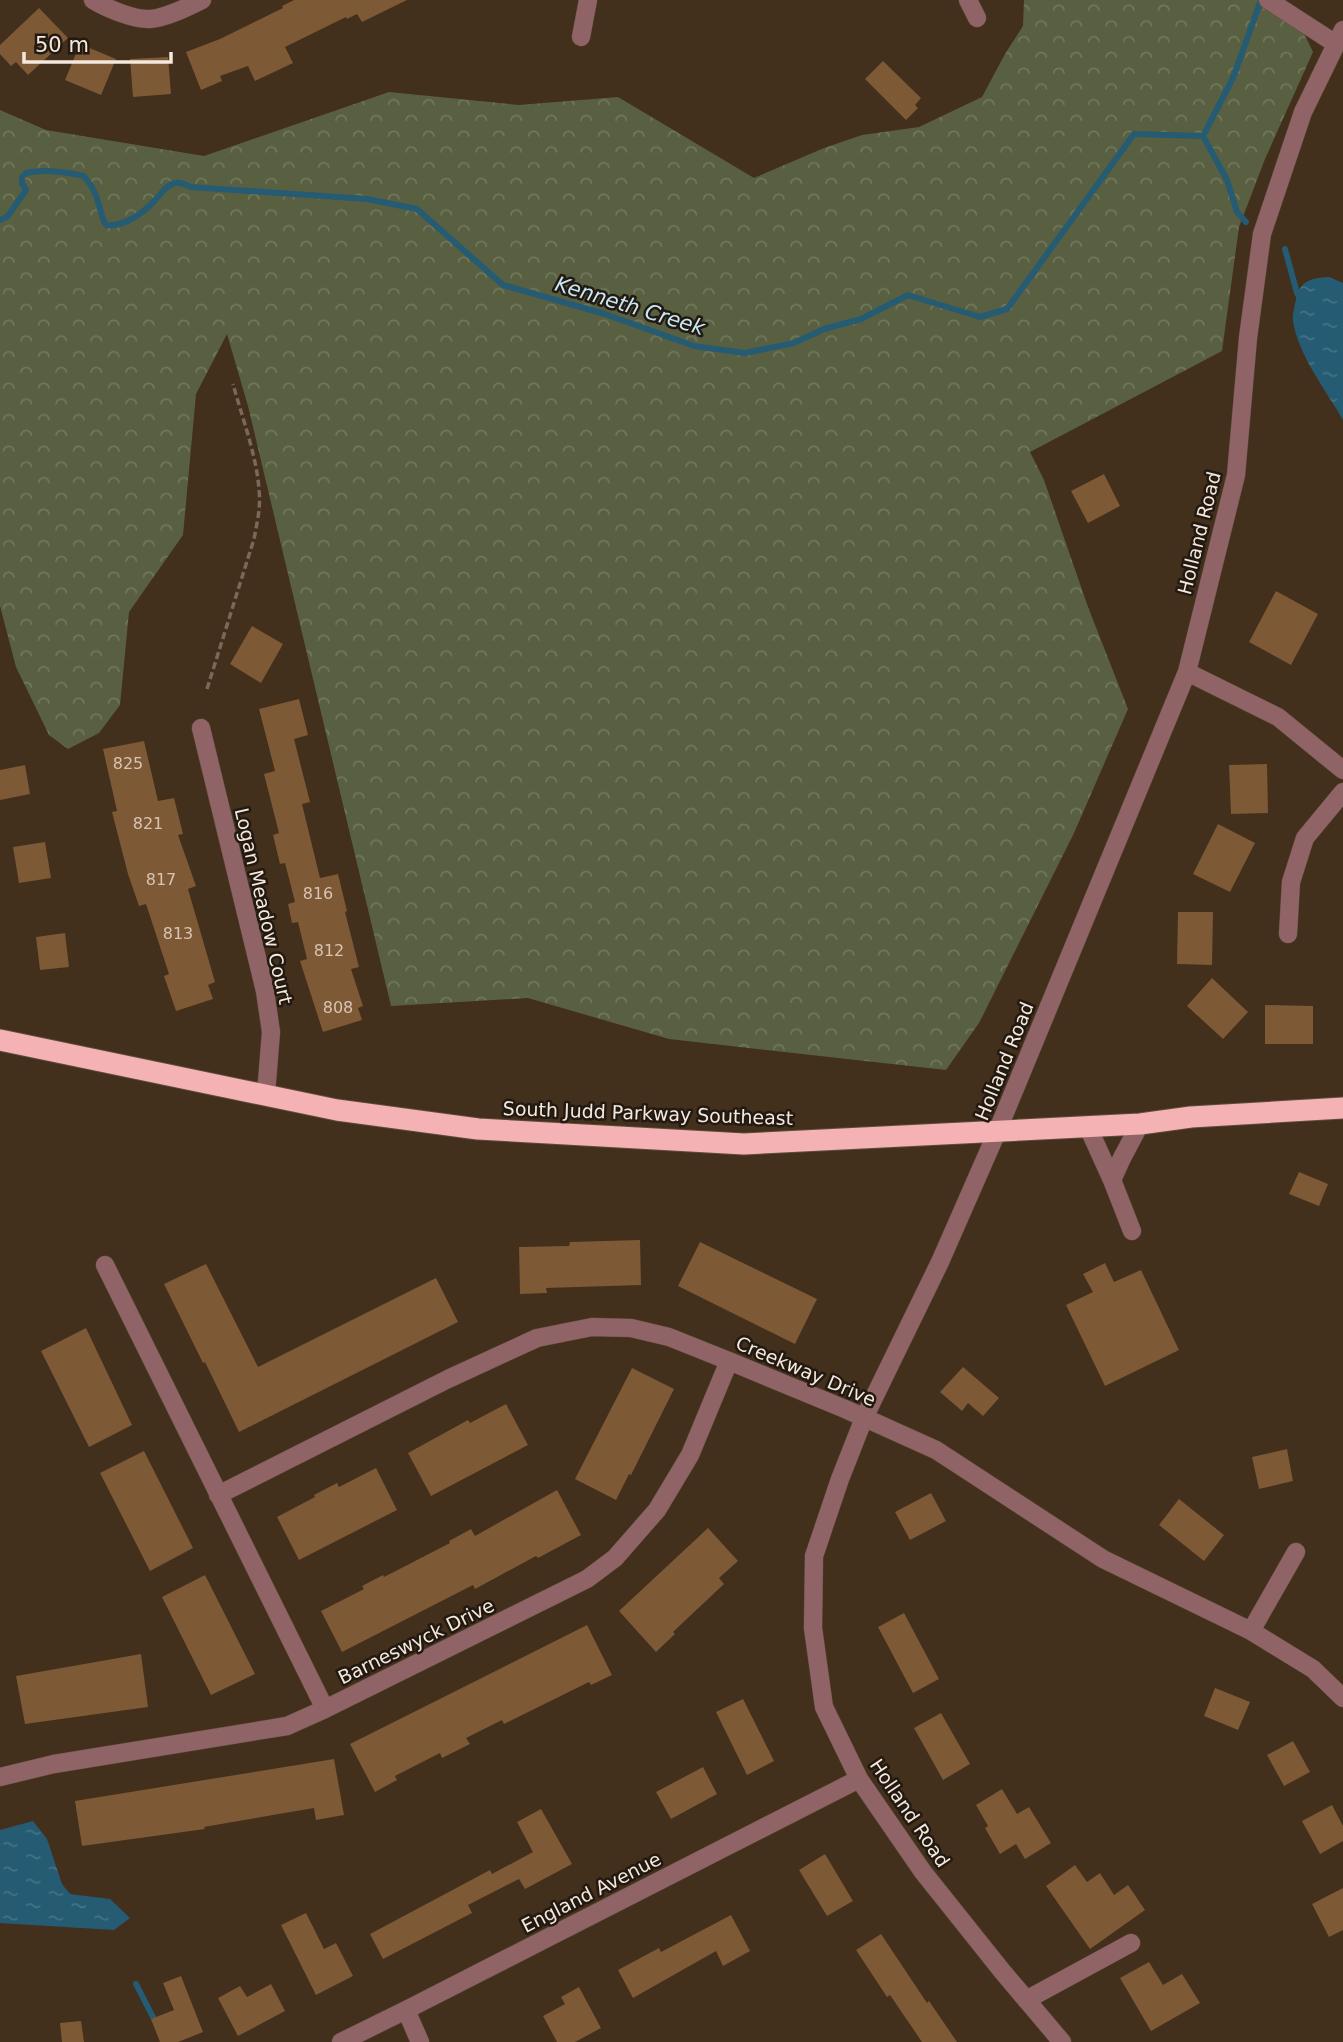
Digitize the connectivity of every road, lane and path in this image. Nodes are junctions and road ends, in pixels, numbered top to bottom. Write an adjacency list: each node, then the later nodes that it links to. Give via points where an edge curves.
1 (93, 0): 2 (street, via 150,19)
2 (202, 0)
3 (588, 0): 7 (street)
4 (968, 0): 6 (street)
5 (1271, 2): 8 (street)
6 (977, 18)
7 (581, 37)
8 (1340, 37): 10 (street, Holland Road, via 1303,112 1262,234 1236,475)
9 (233, 384): 11 (path, via 257,478 259,515)
10 (1187, 672): 13 (street, via 1278,717); 21 (street, Holland Road)
11 (207, 689)
12 (201, 728): 17 (street, Logan Meadow Court, via 265,991 271,1032)
13 (1343, 770)
14 (1343, 792): 15 (street, via 1305,838 1291,882)
15 (1287, 934)
16 (0, 1040): 17 (highway, South Judd Parkway Southeast)
17 (266, 1094): 21 (highway, South Judd Parkway Southeast, via 337,1110 478,1129 744,1144)
18 (1343, 1108): 19 (highway, South Judd Parkway Southeast)
19 (1140, 1124): 20 (highway, South Judd Parkway Southeast); 22 (street)
20 (1088, 1127): 21 (highway, South Judd Parkway Southeast); 22 (street)
21 (997, 1132): 26 (street, Holland Road)
22 (1112, 1180): 23 (street)
23 (1132, 1231)
24 (105, 1265): 27 (street)
25 (729, 1361): 26 (street, Creekway Drive); 27 (street, Creekway Drive, via 669,1337 631,1328 592,1326 537,1338); 31 (street, Barneswyck Drive, via 690,1455 657,1510 615,1558 587,1579)
26 (864, 1418): 29 (street, Creekway Drive, via 936,1450 1103,1559); 33 (street, Holland Road, via 814,1556 813,1628 824,1707)
27 (218, 1495): 31 (street)
28 (1296, 1552): 29 (street)
29 (1251, 1631): 30 (street, Creekway Drive, via 1312,1669)
30 (1343, 1698)
31 (325, 1709): 32 (street, Barneswyck Drive, via 287,1726 54,1763)
32 (0, 1777)
33 (859, 1779): 35 (street, Holland Road, via 923,1872); 36 (street, England Avenue)
34 (1131, 1943): 35 (street)
35 (1026, 2000): 37 (street, Holland Road)
36 (406, 2010): 38 (street, England Avenue); 39 (street)
37 (1051, 2038)
38 (341, 2042)
39 (420, 2042)

